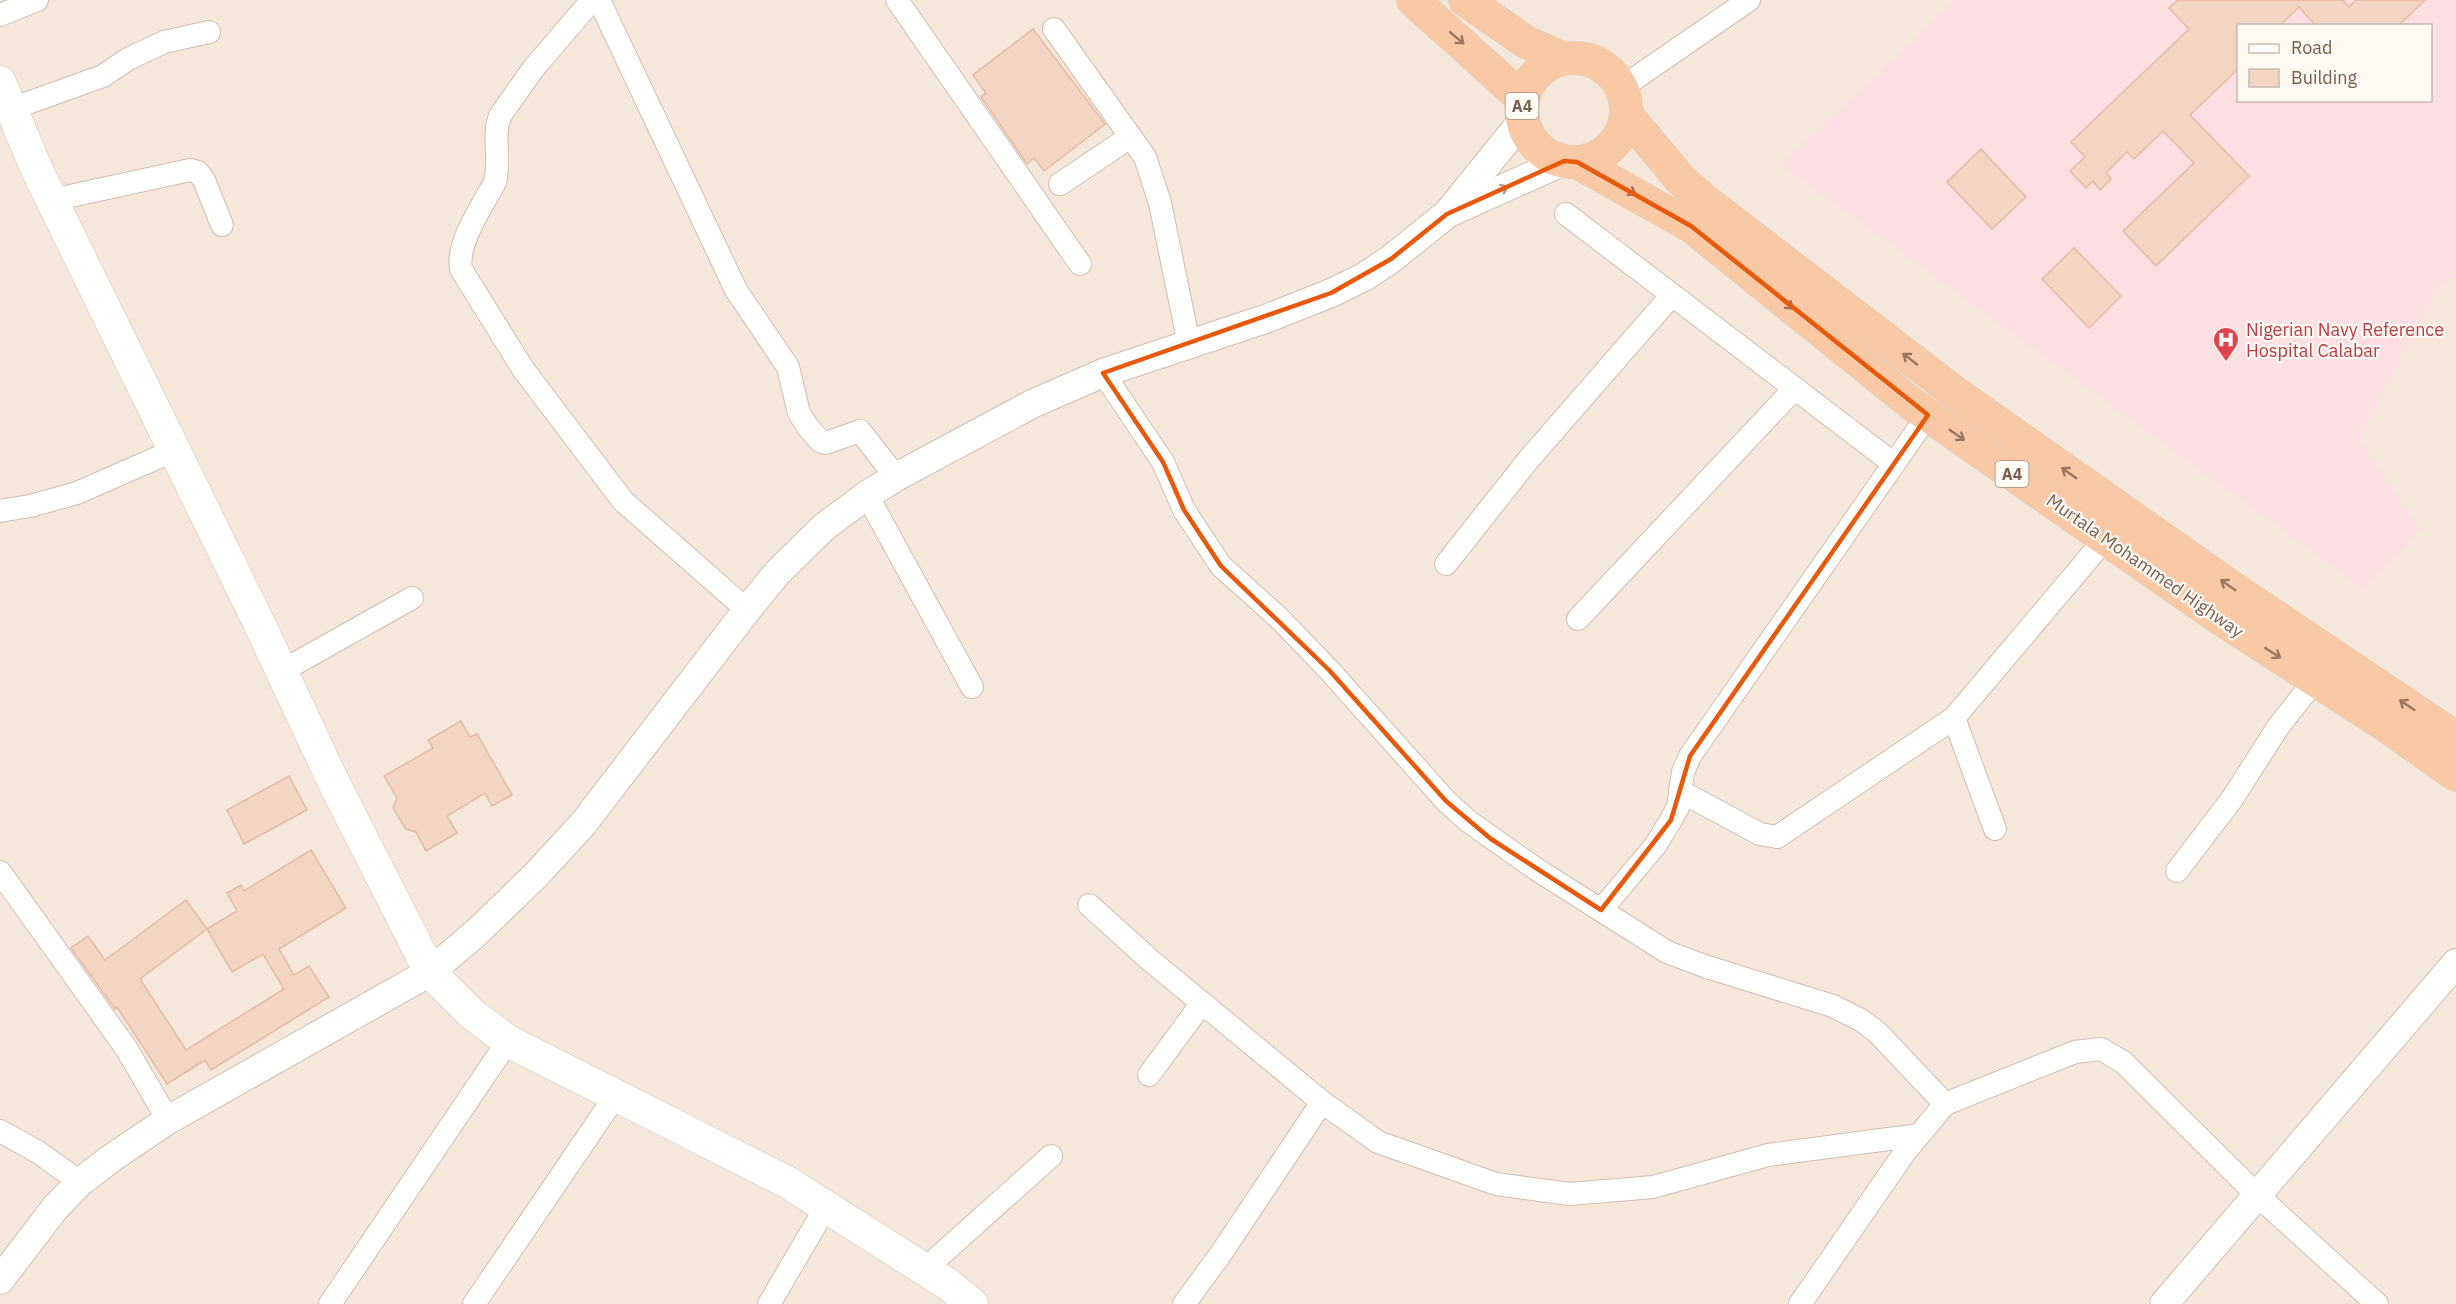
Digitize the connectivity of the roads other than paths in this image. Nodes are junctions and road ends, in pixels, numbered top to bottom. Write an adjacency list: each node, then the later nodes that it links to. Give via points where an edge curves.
1 (37, 0): 7 (street)
2 (897, 0): 21 (street)
3 (1413, 0): 13 (highway, A4, one-way to 13)
4 (1465, 0): 10 (highway, A4, via 1526,42)
5 (1749, 0): 12 (street)
6 (587, 1): 29 (street, via 736,290 788,367 799,413 807,426 826,443 860,431); 35 (street, via 500,116 496,125 495,182 467,236 461,269 523,369 623,501)
7 (0, 15)
8 (1054, 29): 14 (street)
9 (209, 32): 11 (street, via 164,42 103,76)
10 (1564, 59): 12 (highway, A4, via 1587,59 1601,65 1613,75); 13 (highway, A4, via 1550,64 1528,85)
11 (6, 95): 17 (main road)
12 (1623, 101): 15 (highway, via 1618,137 1593,158); 41 (highway, Murtala Mohammed Highway / A4, one-way to 12, via 2231,587 1954,392 1681,180)
13 (1523, 110): 15 (highway, A4, via 1527,132 1537,146 1552,157); 18 (street)
14 (1130, 137): 16 (street); 23 (street, via 1145,158 1160,203)
15 (1571, 161): 18 (street, one-way to 15); 26 (highway, Murtala Mohammed Highway / A4, one-way to 26, via 1690,226)
16 (1060, 184)
17 (52, 200): 20 (street, via 190,170 198,172 204,180); 27 (main road)
18 (1447, 214): 23 (street, via 1391,259 1331,294)
19 (1566, 214): 22 (street)
20 (222, 225)
21 (1080, 264)
22 (1672, 295): 25 (street); 33 (street, via 1529,459)
23 (1189, 344): 24 (street)
24 (1103, 374): 29 (street, via 1032,404); 48 (street, via 1163,462 1184,510 1221,566 1321,661 1446,801 1491,839)
25 (1794, 388): 28 (street); 36 (street)
26 (1928, 415): 28 (street); 32 (highway, Murtala Mohammed Highway / A4, one-way to 32)
27 (175, 450): 31 (street, via 77,493); 37 (main road)
28 (1894, 464): 43 (street, via 1690,756)
29 (896, 477): 30 (street)
30 (867, 495): 35 (street, via 824,527 778,572); 39 (street)
31 (0, 511)
32 (2105, 539): 38 (highway, Murtala Mohammed Highway / A4, one-way to 38); 40 (street)
33 (1446, 564)
34 (412, 598): 37 (street)
35 (747, 610): 50 (street, via 583,824 506,905)
36 (1578, 619)
37 (282, 671): 50 (main road)
38 (2314, 680): 42 (highway, Murtala Mohammed Highway / A4); 45 (street, via 2278,727 2232,800)
39 (972, 687)
40 (1954, 718): 43 (street, via 1777,837 1760,834); 44 (street)
41 (2456, 738)
42 (2456, 775)
43 (1680, 791): 48 (street, via 1678,807 1655,846)
44 (1995, 829)
45 (2177, 871)
46 (0, 872): 57 (street, via 126,1048)
47 (1089, 905): 51 (street)
48 (1601, 909): 56 (street, via 1667,952 1833,1006 1861,1020)
49 (2456, 963): 62 (street)
50 (430, 972): 52 (main road, via 472,1014); 57 (street)
51 (1202, 1003): 53 (street); 55 (street)
52 (508, 1041): 54 (main road); 66 (street)
53 (1149, 1075)
54 (616, 1095): 63 (main road, via 787,1182); 67 (street)
55 (1322, 1102): 59 (street, via 1378,1142 1496,1184 1570,1194 1653,1187 1768,1155); 70 (street)
56 (1945, 1104): 59 (street); 62 (street, via 2075,1052 2101,1049 2122,1062)
57 (168, 1120): 61 (street)
58 (0, 1131): 61 (street)
59 (1920, 1135): 71 (street)
60 (1051, 1156): 64 (street)
61 (80, 1182): 65 (street)
62 (2257, 1195): 72 (street); 73 (street)
63 (826, 1207): 64 (main road); 68 (street)
64 (925, 1269): 69 (main road)
65 (0, 1280)
66 (330, 1304)
67 (474, 1304)
68 (769, 1304)
69 (972, 1304)
70 (1184, 1304)
71 (1800, 1304)
72 (2164, 1304)
73 (2377, 1304)

